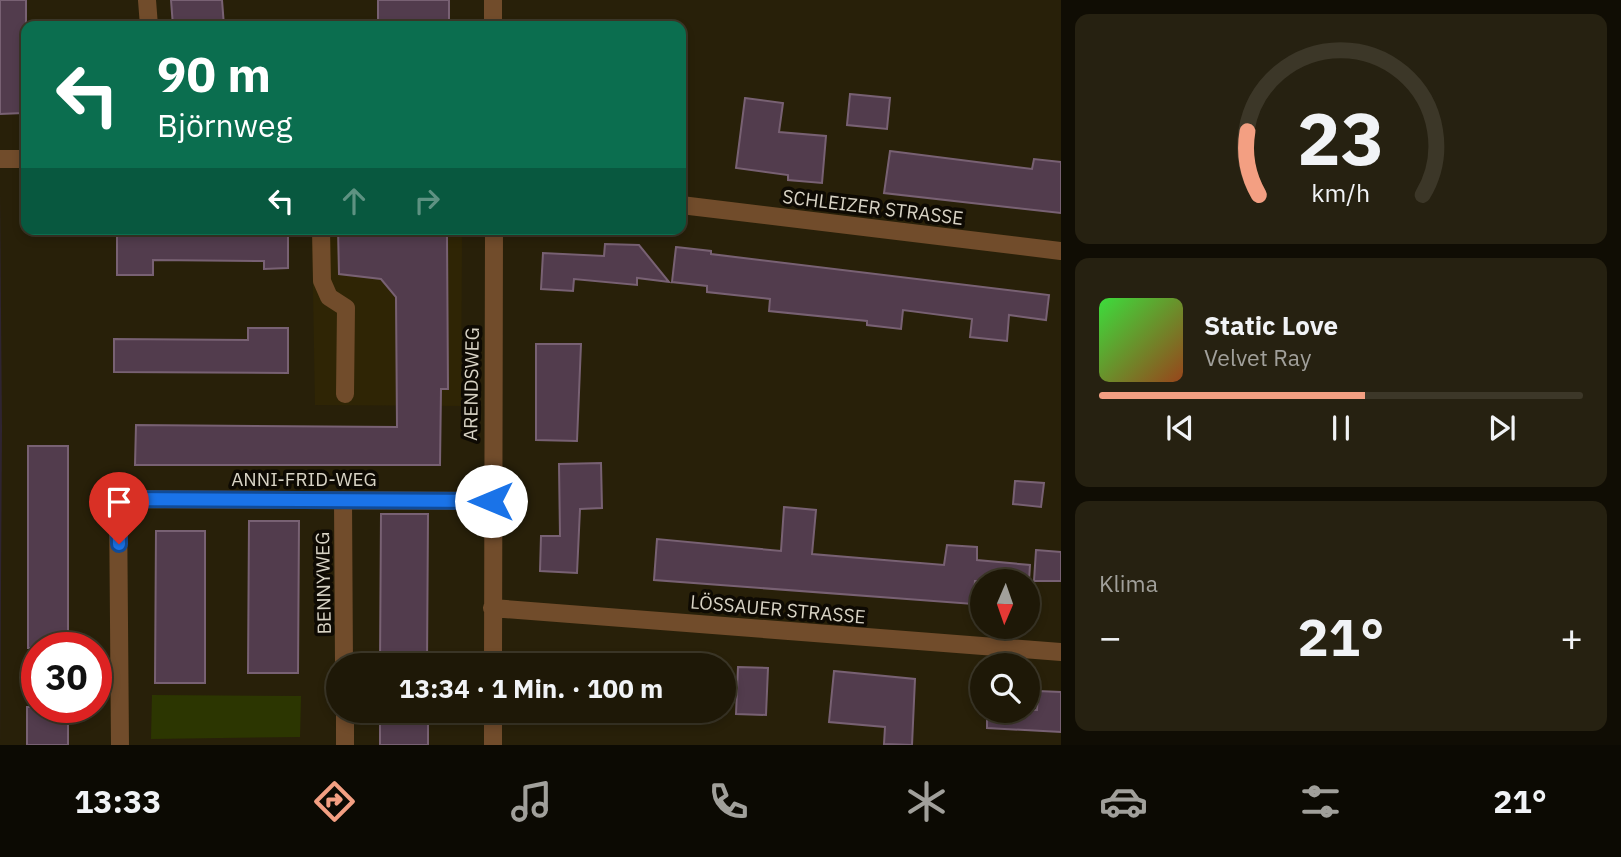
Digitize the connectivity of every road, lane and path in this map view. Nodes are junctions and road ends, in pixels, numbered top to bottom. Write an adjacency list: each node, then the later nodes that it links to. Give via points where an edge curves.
1 (147, 0): 3 (street)
2 (493, 0): 4 (street)
3 (149, 21)
4 (493, 21)
5 (0, 159): 6 (street)
6 (21, 159)
7 (686, 206): 10 (street, SCHLEIZER STRASSE)
8 (321, 235): 11 (street, via 322,281 329,297 346,308)
9 (494, 235): 13 (street, ARENDSWEG)
10 (1061, 251)
11 (345, 394)
12 (343, 500): 13 (street, ANNI-FRID-WEG); 16 (street, BENNYWEG); 20 (street, ANNI-FRID-WEG, via 118,499)
13 (491, 501): 14 (street, ARENDSWEG)
14 (492, 608): 15 (street, LÖSSAUER STRASSE); 17 (street, ARENDSWEG)
15 (1061, 652)
16 (344, 653)
17 (492, 653)
18 (345, 723): 21 (street)
19 (493, 723): 22 (street)
20 (120, 745)
21 (345, 745)
22 (493, 745)

